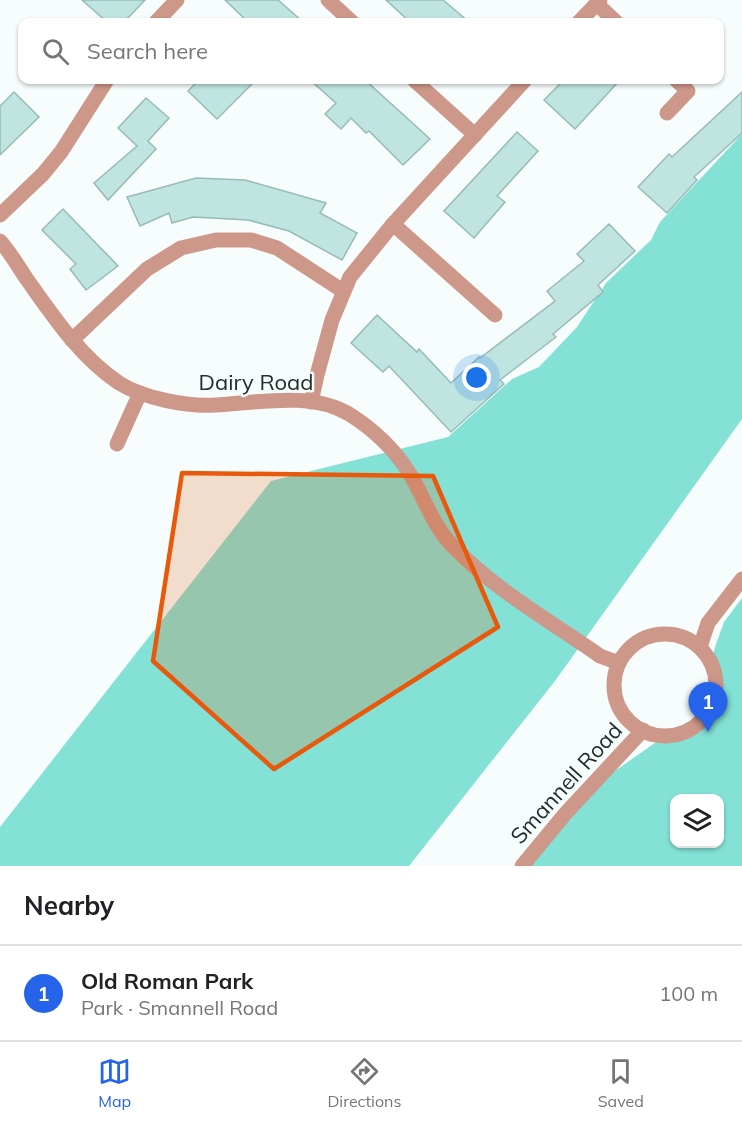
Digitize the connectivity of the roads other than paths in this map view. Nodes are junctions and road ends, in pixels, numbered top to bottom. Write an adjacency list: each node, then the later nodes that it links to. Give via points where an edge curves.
1 (177, 0): 4 (street)
2 (328, 0): 5 (street)
3 (598, 2): 6 (street); 7 (street)
4 (160, 18)
5 (348, 18)
6 (583, 18)
7 (612, 18)
8 (104, 84): 14 (street, via 61,152)
9 (418, 84): 13 (street)
10 (521, 84): 13 (street)
11 (680, 84): 12 (street, via 688,91)
12 (667, 114)
13 (475, 135): 15 (street)
14 (0, 215)
15 (393, 224): 17 (street); 18 (street)
16 (0, 241): 19 (street, Dairy Road)
17 (343, 291): 19 (street, via 277,248 251,240 216,240 181,248 147,269); 21 (street)
18 (495, 315)
19 (72, 340): 20 (street, Dairy Road, via 104,371)
20 (140, 393): 21 (street, Dairy Road, via 213,405); 22 (street)
21 (311, 402): 25 (street, Dairy Road, via 347,413 382,440 410,474 437,526 472,565 600,656)
22 (117, 444)
23 (742, 579): 24 (street, via 708,623)
24 (700, 647): 25 (street, via 680,636 662,634 644,638 629,648); 26 (street, Smannell Road, via 716,678 715,695 707,714 679,734)
25 (619, 663): 26 (street, Smannell Road, via 614,682 616,700 621,712)
26 (643, 730): 27 (street, Smannell Road)
27 (522, 866)

